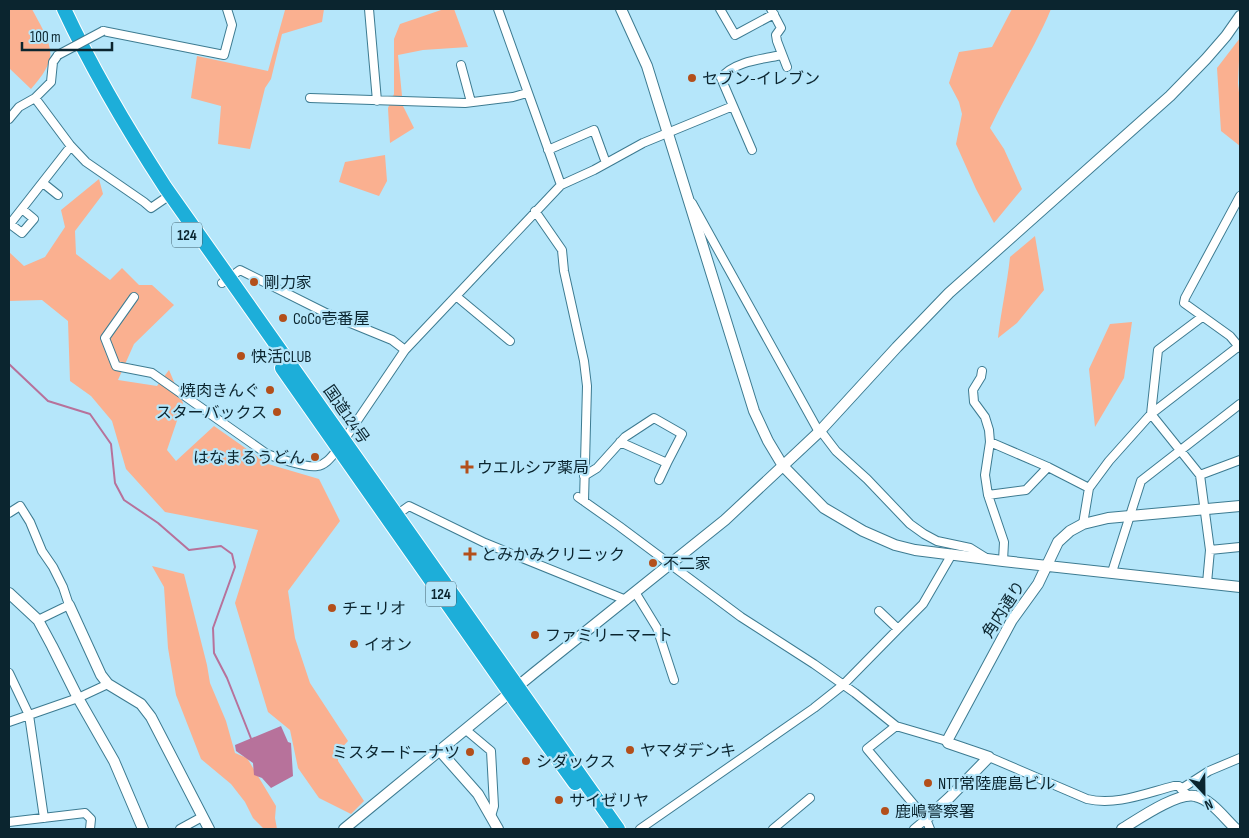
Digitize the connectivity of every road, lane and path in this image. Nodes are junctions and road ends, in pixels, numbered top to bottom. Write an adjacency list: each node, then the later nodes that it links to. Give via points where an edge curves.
1 (54, 9): 29 (highway, 国道124号 / 124, via 136,160)
2 (64, 9): 29 (highway, 国道124号 / 124, via 96,73)
3 (227, 9): 14 (street, bridge, via 232,26 224,55 103,31 58,55 53,62 52,82)
4 (369, 9): 16 (street)
5 (498, 9): 13 (street)
6 (621, 9): 20 (street, via 647,66)
7 (720, 9): 8 (street, via 735,35)
8 (772, 12): 10 (street, via 781,28 776,35)
9 (1240, 16): 43 (street, via 1206,59 1170,96 949,293)
10 (782, 55): 12 (street); 18 (street, via 743,64 725,73 721,78)
11 (461, 65): 17 (street)
12 (787, 67)
13 (527, 93): 17 (street); 22 (street)
14 (35, 98): 19 (street, via 19,107); 21 (street)
15 (310, 98): 16 (street)
16 (377, 101): 17 (street)
17 (471, 102)
18 (733, 106): 20 (street); 23 (street)
19 (9, 119)
20 (668, 132): 24 (street); 30 (street)
21 (71, 146): 25 (street); 29 (street, via 86,162 151,208)
22 (548, 150): 24 (street, via 594,130); 26 (street)
23 (752, 150)
24 (606, 163): 26 (street)
25 (42, 183): 27 (street); 31 (street)
26 (560, 185): 32 (street)
27 (58, 195)
28 (1240, 196): 36 (street, via 1185,298 1184,303)
29 (167, 197): 33 (highway, 国道124号 / 124)
30 (689, 199): 43 (street); 50 (street, via 754,411)
31 (22, 209)
32 (535, 211): 34 (street); 53 (street, via 562,250 584,361 587,386)
33 (225, 280): 39 (street, via 240,270 326,313 392,340); 46 (highway, 国道124号 / 124)
34 (456, 296): 37 (street); 39 (street)
35 (134, 297): 46 (street, via 105,338 116,366 152,373 267,454 280,459 317,466)
36 (1202, 317): 38 (street, via 1230,336); 42 (street, via 1158,350)
37 (510, 341)
38 (1239, 347): 42 (street)
39 (405, 350): 46 (street)
40 (982, 371): 45 (street, via 974,390 974,402 985,417)
41 (1240, 404): 47 (street)
42 (1151, 414): 47 (street); 55 (street)
43 (819, 432): 50 (street); 66 (street, via 910,524 937,541 970,548)
44 (620, 442): 49 (street); 49 (street, via 654,418 682,434); 53 (street)
45 (990, 442): 51 (street); 56 (street, via 986,475)
46 (341, 445): 61 (highway, 国道124号 / 124)
47 (1180, 451): 52 (street); 60 (street, via 1141,481)
48 (1240, 460): 52 (street)
49 (667, 463): 54 (street)
50 (783, 466): 65 (street, via 824,508 863,531 895,545); 68 (street, via 725,520)
51 (1048, 467): 55 (street); 56 (street, via 1026,490)
52 (1200, 475): 58 (street)
53 (584, 476): 68 (street, via 581,499)
54 (660, 480)
55 (1089, 488): 62 (street)
56 (988, 495): 67 (street, via 1004,542)
57 (1240, 506): 58 (street, 角内通り)
58 (1205, 510): 60 (street, 角内通り); 64 (street)
59 (9, 513): 76 (street, via 20,506 53,567)
60 (1131, 516): 62 (street, 角内通り); 70 (street)
61 (393, 518): 75 (street, via 409,506 485,543); 84 (highway, 国道124号 / 124)
62 (1083, 524): 69 (street, 角内通り, via 1058,542)
63 (1240, 547): 64 (street)
64 (1210, 550): 71 (street)
65 (952, 554): 66 (street); 79 (street, via 923,604)
66 (988, 559): 67 (street)
67 (1003, 561): 69 (street)
68 (670, 564): 73 (street); 83 (street, via 741,617)
69 (1046, 565): 70 (street); 90 (street, 角内通り, via 1038,584 988,662)
70 (1112, 572): 71 (street)
71 (1207, 583): 72 (street)
72 (1240, 587)
73 (635, 592): 75 (street); 81 (street, via 657,628)
74 (9, 593): 78 (street)
75 (626, 600): 84 (street)
76 (69, 605): 78 (street); 82 (street, via 101,676)
77 (879, 610): 79 (street)
78 (38, 620): 85 (street)
79 (898, 629): 83 (street)
80 (9, 673): 86 (street)
81 (674, 680)
82 (108, 684): 85 (street); 96 (street, via 141,704 151,717)
83 (843, 685): 88 (street); 109 (street)
84 (514, 690): 89 (street); 107 (highway, 国道124号 / 124); 108 (highway, 国道124号 / 124)
85 (78, 698): 86 (street); 102 (street, via 114,761)
86 (29, 715): 87 (street); 98 (street)
87 (9, 722)
88 (896, 726): 90 (street); 99 (street, via 867,749)
89 (466, 730): 91 (street); 97 (street, via 491,751)
90 (947, 741): 92 (street)
91 (440, 751): 97 (street, via 478,794); 105 (street)
92 (989, 757): 94 (street, via 1087,800 1101,803 1174,786); 99 (street)
93 (1240, 758): 94 (street, via 1209,771)
94 (1185, 792): 113 (street); 114 (street, via 1208,803)
95 (810, 798): 110 (street)
96 (202, 816): 103 (street); 104 (street)
97 (492, 816): 106 (street)
98 (44, 818): 100 (street); 101 (street, via 85,813 91,820)
99 (926, 819): 111 (street); 112 (street)
100 (9, 822)
101 (90, 829)
102 (143, 829)
103 (180, 829)
104 (209, 829)
105 (344, 829)
106 (498, 829)
107 (608, 829)
108 (618, 829)
109 (640, 829)
110 (773, 829)
111 (914, 829)
112 (930, 829)
113 (1122, 829)
114 (1236, 829)

